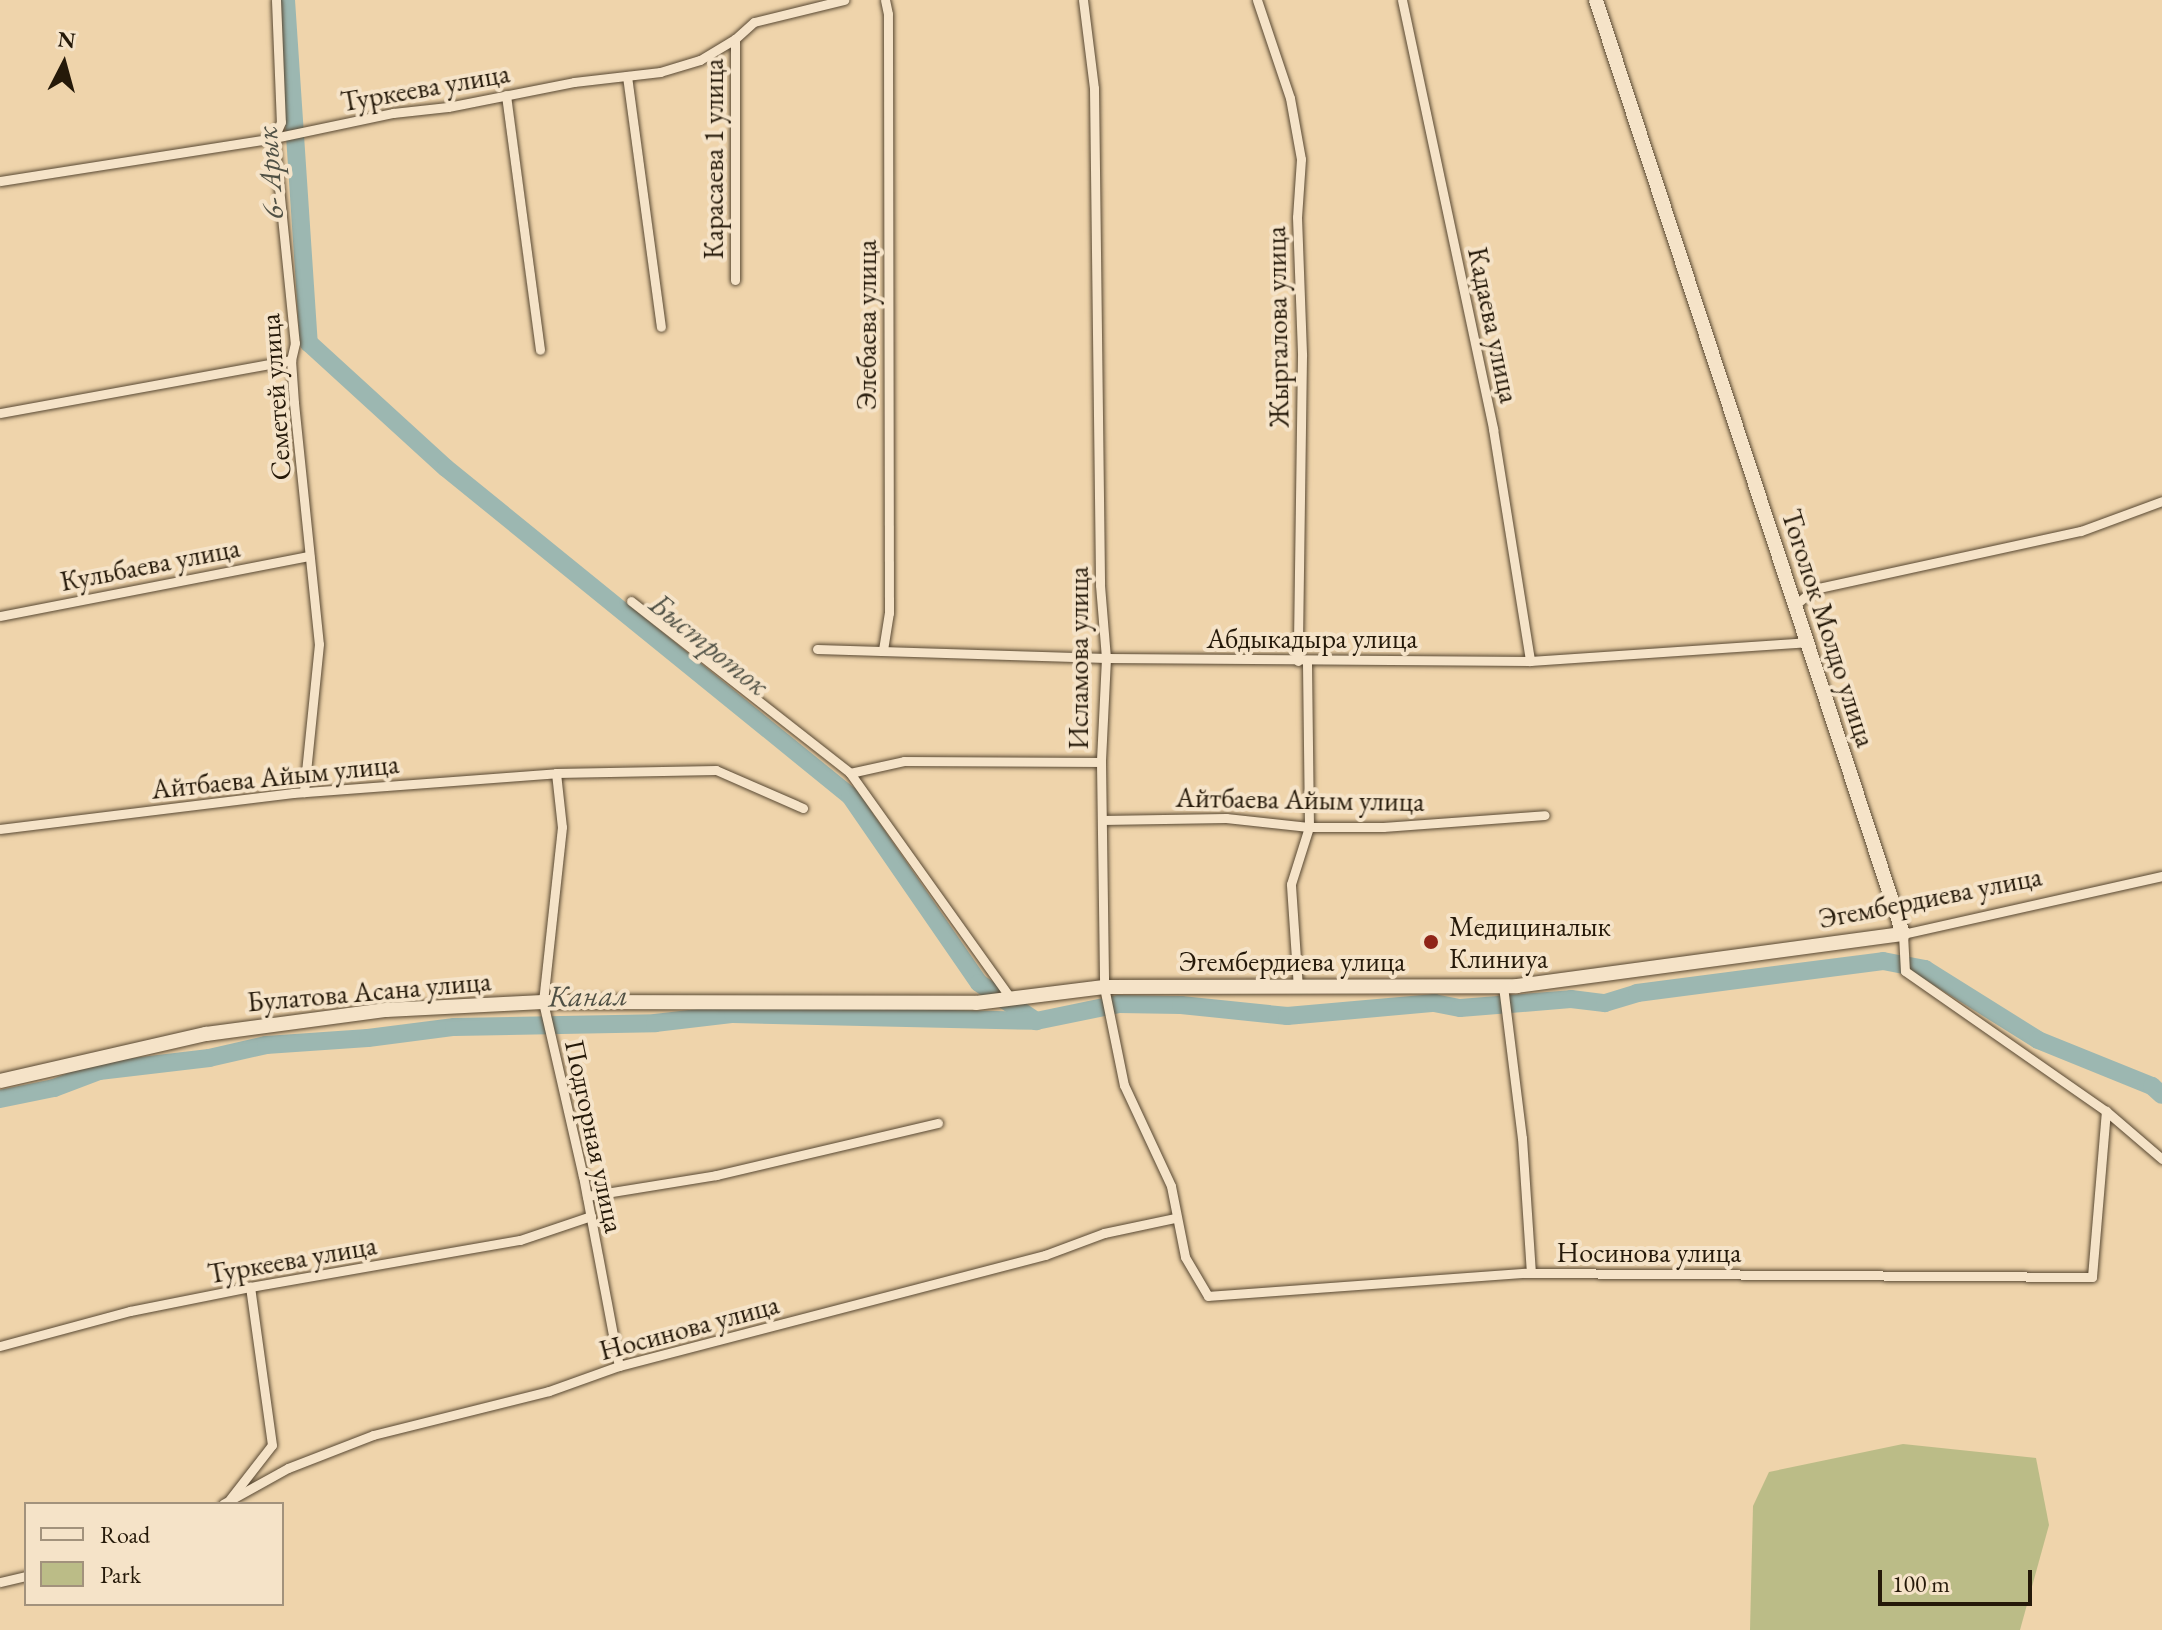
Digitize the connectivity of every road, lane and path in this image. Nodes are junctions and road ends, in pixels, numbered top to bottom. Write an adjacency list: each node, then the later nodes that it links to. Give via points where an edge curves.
1 (276, 0): 11 (street, Семетей улица, via 281,122)
2 (844, 0): 8 (street, Туркеева улица, via 754,22)
3 (885, 0): 25 (street, Элебаева улица, via 889,613)
4 (1083, 0): 26 (street, Исламова улица, via 1094,88 1100,585)
5 (1257, 0): 27 (street, Жыргалова улица, via 1290,98 1301,159 1297,217)
6 (1402, 0): 28 (street, Кадаева улица, via 1493,429)
7 (1596, 0): 21 (street, Тоголок Молдо улица)
8 (735, 39): 9 (street, Туркеева улица, via 700,60); 13 (street, Карасаева 1 улица)
9 (627, 76): 10 (street, Туркеева улица); 14 (street)
10 (506, 95): 11 (street, Туркеева улица); 15 (street)
11 (274, 138): 12 (street, Туркеева улица); 16 (street, Семетей улица, via 295,343)
12 (0, 181)
13 (735, 280)
14 (661, 327)
15 (540, 350)
16 (291, 360): 17 (street); 19 (street, Семетей улица)
17 (0, 413)
18 (2162, 501): 21 (street, via 2081,531 1814,589)
19 (309, 556): 22 (street, Кульбаева улица); 32 (street, Семетей улица, via 319,644)
20 (631, 601): 31 (street)
21 (1794, 606): 23 (street, Тоголок Молдо улица)
22 (0, 616)
23 (1806, 642): 28 (street, Абдыкадыра улица); 39 (street, Тоголок Молдо улица)
24 (817, 649): 25 (street, Абдыкадыра улица)
25 (883, 650): 26 (street, Абдыкадыра улица)
26 (1106, 658): 27 (street, Абдыкадыра улица); 29 (street, Исламова улица)
27 (1303, 661): 28 (street, Абдыкадыра улица); 36 (street, Жыргалова улица)
28 (1530, 661)
29 (1101, 762): 31 (street, via 904,761); 35 (street, Исламова улица)
30 (556, 773): 32 (street, Айтбаева Айым улица); 33 (street, Айтбаева Айым улица, via 716,770); 45 (street, Подгорная улица, via 562,827)
31 (850, 773): 43 (street)
32 (304, 792): 37 (street, Айтбаева Айым улица)
33 (803, 808)
34 (1545, 815): 36 (street, Айтбаева Айым улица)
35 (1102, 820): 36 (street, Айтбаева Айым улица, via 1226,818); 41 (street, Исламова улица)
36 (1309, 827): 42 (street, Жыргалова улица, via 1291,884)
37 (0, 829)
38 (2162, 876): 39 (street, Эгембердиева улица)
39 (1903, 934): 40 (street, Эгембердиева улица); 47 (street, Тоголок Молдо улица, via 1905,971)
40 (1503, 986): 42 (street, Эгембердиева улица); 53 (street, via 1522,1138)
41 (1104, 987): 42 (street, Эгембердиева улица); 43 (street, Эгембердиева улица); 52 (street, Исламова улица, via 1124,1085 1171,1186)
42 (1298, 988)
43 (1011, 999): 44 (street, Эгембердиева улица)
44 (749, 1001): 45 (street, Булатова Асана улица)
45 (543, 1002): 46 (street, Булатова Асана улица, via 386,1010 206,1034); 50 (street, Подгорная улица)
46 (0, 1081)
47 (2106, 1111): 49 (street, Тоголок Молдо улица); 53 (street, Носинова улица, via 2092,1277)
48 (938, 1123): 50 (street, via 716,1175)
49 (2162, 1159)
50 (587, 1196): 51 (street, Подгорная улица)
51 (591, 1216): 54 (street, Туркеева улица, via 520,1240); 57 (street, Подгорная улица)
52 (1175, 1218): 55 (street, Исламова улица, via 1185,1257); 57 (street, Носинова улица)
53 (1531, 1273): 55 (street, Носинова улица)
54 (250, 1287): 56 (street, Туркеева улица, via 130,1311); 58 (street, via 272,1445)
55 (1208, 1296)
56 (0, 1346)
57 (619, 1366): 58 (street, Носинова улица, via 549,1391 373,1435 288,1468)
58 (226, 1502)
59 (24, 1576): 60 (street)
60 (0, 1582)

